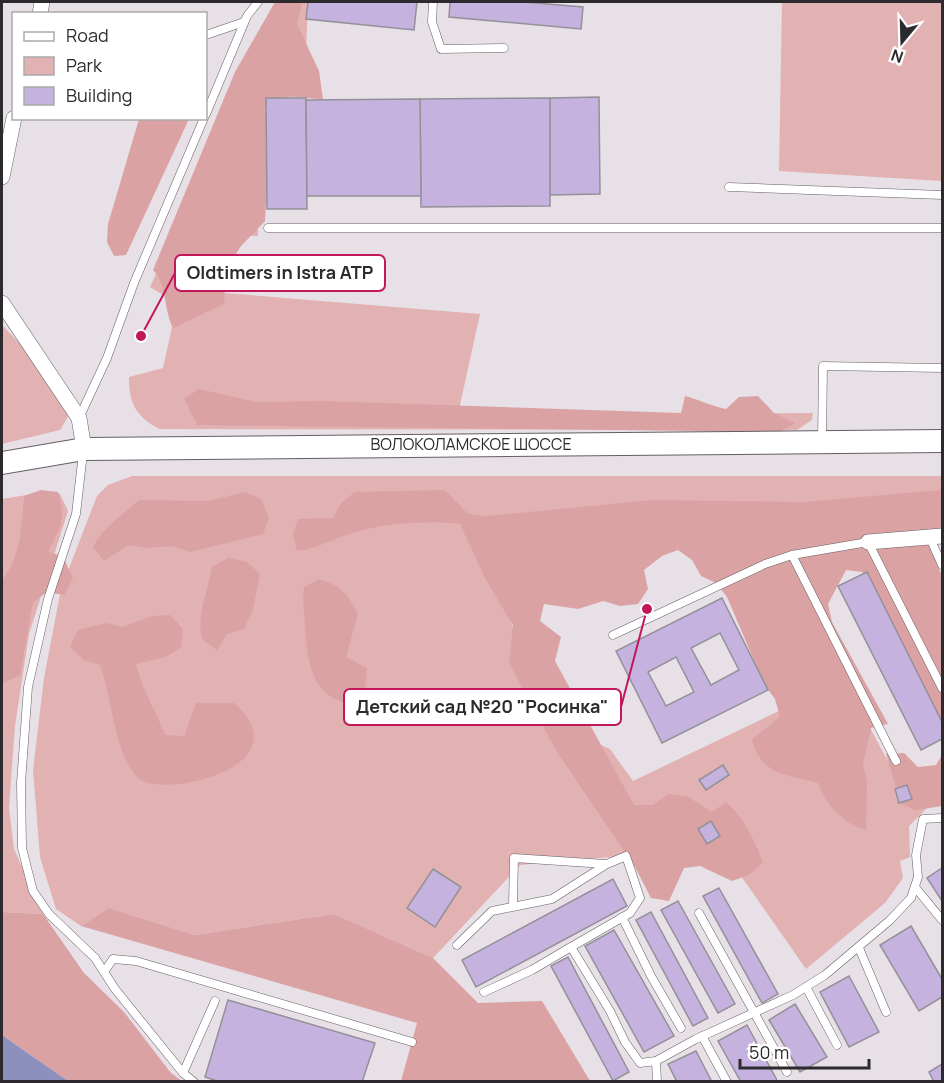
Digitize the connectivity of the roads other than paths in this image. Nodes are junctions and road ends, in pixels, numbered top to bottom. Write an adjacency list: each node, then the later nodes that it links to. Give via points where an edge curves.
1 (258, 2): 3 (lane)
2 (433, 2): 5 (lane, via 432,22 441,49)
3 (244, 22): 4 (lane); 6 (lane)
4 (207, 35)
5 (504, 48)
6 (207, 112)
7 (13, 120): 9 (street)
8 (203, 120): 17 (lane, via 134,283 107,358)
9 (4, 147): 10 (street)
10 (2, 177)
11 (729, 187): 12 (lane)
12 (942, 195)
13 (268, 228): 14 (lane)
14 (942, 228)
15 (2, 303): 17 (street)
16 (942, 368): 19 (lane, via 823,366)
17 (79, 417): 20 (street)
18 (942, 441): 19 (main road, ВОЛОКОЛАМСКОЕ ШОССЕ)
19 (822, 442): 20 (main road, ВОЛОКОЛАМСКОЕ ШОССЕ)
20 (84, 448): 21 (main road, ВОЛОКОЛАМСКОЕ ШОССЕ); 39 (lane, via 76,514 48,599 28,687 21,783 22,848 33,891 49,914 95,958)
21 (2, 463)
22 (936, 537): 23 (street); 25 (lane)
23 (868, 542): 24 (lane); 27 (lane)
24 (792, 555): 26 (lane); 28 (lane)
25 (942, 565)
26 (613, 635)
27 (942, 688)
28 (896, 761)
29 (942, 818): 31 (lane, via 923,819)
30 (606, 864): 32 (lane, via 552,899); 32 (lane, via 514,858); 34 (lane, via 626,856 640,898 630,913)
31 (915, 887): 35 (lane); 38 (lane, via 911,898)
32 (513, 905): 36 (lane, via 492,911)
33 (699, 913): 44 (lane)
34 (622, 917): 37 (lane); 45 (lane)
35 (942, 920)
36 (457, 945)
37 (571, 947): 41 (lane); 49 (lane, via 640,1063)
38 (859, 948): 40 (lane); 43 (lane)
39 (104, 972): 47 (lane, via 113,959 136,961); 51 (lane)
40 (806, 987): 44 (lane); 48 (lane)
41 (483, 992)
42 (215, 1001): 51 (lane)
43 (886, 1012)
44 (755, 1013): 46 (lane); 50 (lane)
45 (681, 1028)
46 (702, 1036): 49 (lane); 54 (lane)
47 (412, 1042)
48 (837, 1045)
49 (656, 1061): 53 (lane)
50 (787, 1072)
51 (183, 1073): 52 (lane)
52 (194, 1082)
53 (657, 1082)
54 (727, 1082)

